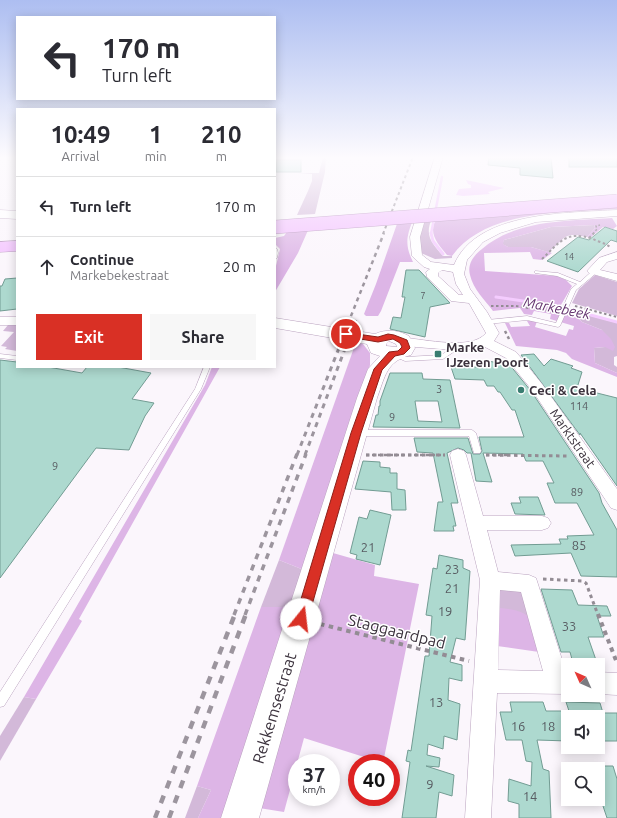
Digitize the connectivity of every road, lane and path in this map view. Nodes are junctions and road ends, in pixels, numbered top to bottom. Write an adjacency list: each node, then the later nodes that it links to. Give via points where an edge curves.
1 (427, 195): 17 (street, via 415,236 417,256 424,262)
2 (615, 195): 7 (highway)
3 (617, 201): 9 (highway, bridge)
4 (617, 213): 18 (street, via 538,219 504,228 476,242 460,262)
5 (0, 214): 6 (street)
6 (16, 215)
7 (276, 220)
8 (607, 224): 10 (path, via 596,226 597,229)
9 (276, 227)
10 (589, 238): 15 (path, via 608,245); 16 (path, via 580,235 567,236)
11 (16, 239): 12 (highway)
12 (0, 240)
13 (16, 246): 14 (highway)
14 (0, 247)
15 (614, 253): 19 (street)
16 (542, 260)
17 (440, 267): 18 (street); 23 (street, via 432,272 433,276 456,298)
18 (458, 269): 23 (street, via 463,287)
19 (593, 271): 21 (street); 22 (lane)
20 (538, 272): 22 (lane, via 558,275)
21 (617, 278)
22 (580, 284): 24 (lane, via 574,289)
23 (472, 300): 28 (street)
24 (565, 309): 25 (path); 28 (lane, via 558,325 527,318)
25 (617, 317)
26 (0, 321): 27 (street)
27 (16, 321)
28 (487, 322): 30 (street, via 493,333)
29 (276, 323): 32 (street)
30 (486, 342): 31 (street); 38 (street, Marktstraat, via 511,355 520,366 586,456)
31 (459, 346): 32 (street); 32 (lane, via 444,357 405,359)
32 (390, 351): 36 (street, Rekkemsestraat)
33 (0, 356): 34 (lane)
34 (16, 358)
35 (207, 368): 50 (lane, via 198,389)
36 (356, 433): 37 (lane, via 472,433); 43 (street, Rekkemsestraat)
37 (468, 453): 39 (street)
38 (617, 504)
39 (475, 523): 40 (street); 41 (street)
40 (542, 523)
41 (490, 580): 42 (street); 45 (street)
42 (529, 584): 44 (path, via 530,579 582,580 586,583); 46 (street)
43 (301, 619): 45 (path, Staggaardpad); 51 (street, Rekkemsestraat)
44 (617, 663)
45 (486, 674): 47 (street); 52 (street)
46 (561, 677)
47 (561, 683)
48 (605, 683): 49 (street)
49 (617, 684)
50 (0, 702)
51 (240, 818)
52 (478, 818)

